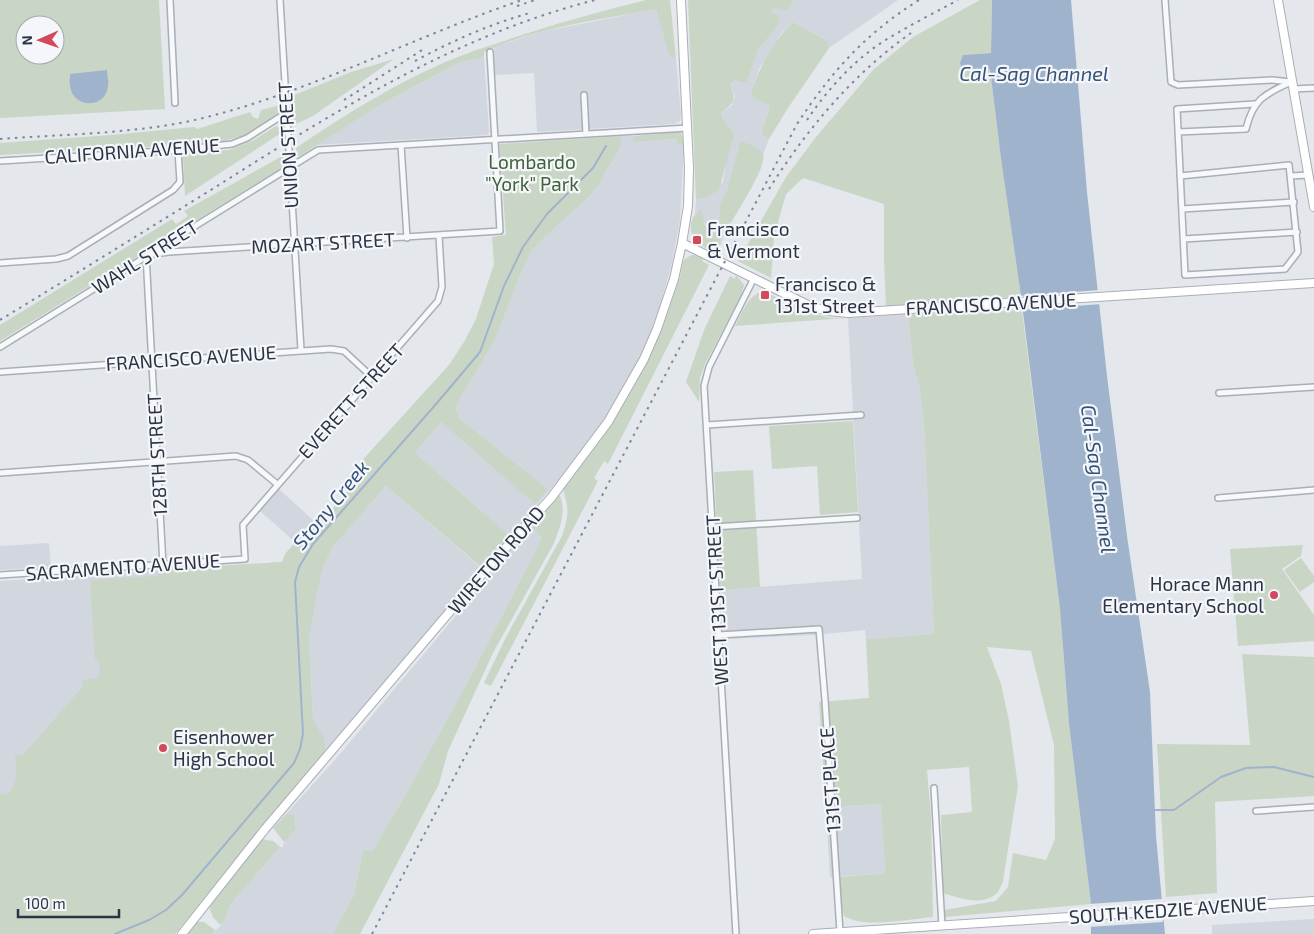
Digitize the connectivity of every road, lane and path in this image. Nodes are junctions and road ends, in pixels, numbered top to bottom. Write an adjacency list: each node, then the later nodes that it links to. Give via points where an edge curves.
1 (170, 0): 10 (street)
2 (280, 0): 12 (street, UNION STREET)
3 (681, 0): 13 (street, WIRETON ROAD)
4 (1165, 0): 7 (street, via 1171,82 1178,85 1272,80)
5 (1278, 0): 7 (street)
6 (490, 52): 16 (street)
7 (1292, 86): 8 (street); 11 (street, via 1265,94); 21 (street)
8 (1314, 88)
9 (584, 95): 15 (street)
10 (175, 103)
11 (1255, 104): 14 (street, via 1246,129); 14 (street, via 1177,108)
12 (286, 113): 18 (street, CALIFORNIA AVENUE, via 232,144); 20 (street, UNION STREET)
13 (688, 128): 15 (street); 32 (street, WIRETON ROAD, via 689,185)
14 (1178, 132): 22 (street)
15 (586, 134): 16 (street)
16 (494, 139): 17 (street); 29 (street, MOZART STREET, via 500,232)
17 (401, 145): 20 (street, via 318,150); 30 (street)
18 (178, 150): 19 (street, CALIFORNIA AVENUE); 35 (street, via 178,186 68,256)
19 (0, 161)
20 (290, 168): 33 (street, UNION STREET); 34 (street, WAHL STREET)
21 (1308, 174): 23 (street); 24 (street)
22 (1180, 176): 23 (street, via 1289,166); 27 (street)
23 (1291, 176): 25 (street)
24 (1312, 186): 26 (street)
25 (1294, 202): 27 (street); 28 (street)
26 (1314, 207)
27 (1182, 210): 31 (street)
28 (1297, 232): 31 (street); 31 (street, via 1298,252 1285,269 1186,275)
29 (439, 236): 30 (street, MOZART STREET); 42 (street, EVERETT STREET, via 442,287 438,301)
30 (407, 238): 33 (street, MOZART STREET)
31 (1184, 240)
32 (682, 243): 36 (street, FRANCISCO AVENUE); 65 (street, WIRETON ROAD, via 657,328 644,359 608,422 551,498 266,829)
33 (294, 244): 34 (street, MOZART STREET); 39 (street, UNION STREET)
34 (146, 255): 38 (street, WAHL STREET); 40 (street, 128TH STREET)
35 (0, 263)
36 (754, 278): 37 (street, FRANCISCO AVENUE, via 812,307 848,313); 46 (street, WEST 131ST STREET, via 706,375)
37 (1314, 283)
38 (0, 347)
39 (301, 350): 40 (street, FRANCISCO AVENUE); 42 (street, FRANCISCO AVENUE, via 344,351)
40 (152, 361): 41 (street, FRANCISCO AVENUE); 47 (street, 128TH STREET)
41 (0, 372)
42 (372, 377): 49 (street, EVERETT STREET)
43 (1314, 387): 44 (street)
44 (1219, 393)
45 (861, 415): 46 (street)
46 (707, 425): 53 (street, WEST 131ST STREET)
47 (157, 462): 48 (street); 49 (street, via 241,457); 55 (street, 128TH STREET)
48 (0, 473)
49 (277, 484): 54 (street, EVERETT STREET, via 243,525)
50 (1314, 490): 51 (street)
51 (1218, 498)
52 (857, 518): 53 (street)
53 (713, 527): 58 (street, WEST 131ST STREET)
54 (245, 559): 55 (street, SACRAMENTO AVENUE)
55 (163, 565): 57 (street, SACRAMENTO AVENUE)
56 (0, 568): 57 (street)
57 (0, 575)
58 (719, 635): 64 (street, 131ST PLACE, via 819,629); 66 (street, WEST 131ST STREET)
59 (934, 788): 63 (street)
60 (1314, 807): 61 (street)
61 (1256, 811)
62 (1314, 901): 63 (street, SOUTH KEDZIE AVENUE)
63 (942, 926): 64 (street, SOUTH KEDZIE AVENUE)
64 (840, 932): 67 (street, SOUTH KEDZIE AVENUE)
65 (182, 934)
66 (736, 934)
67 (813, 934)

